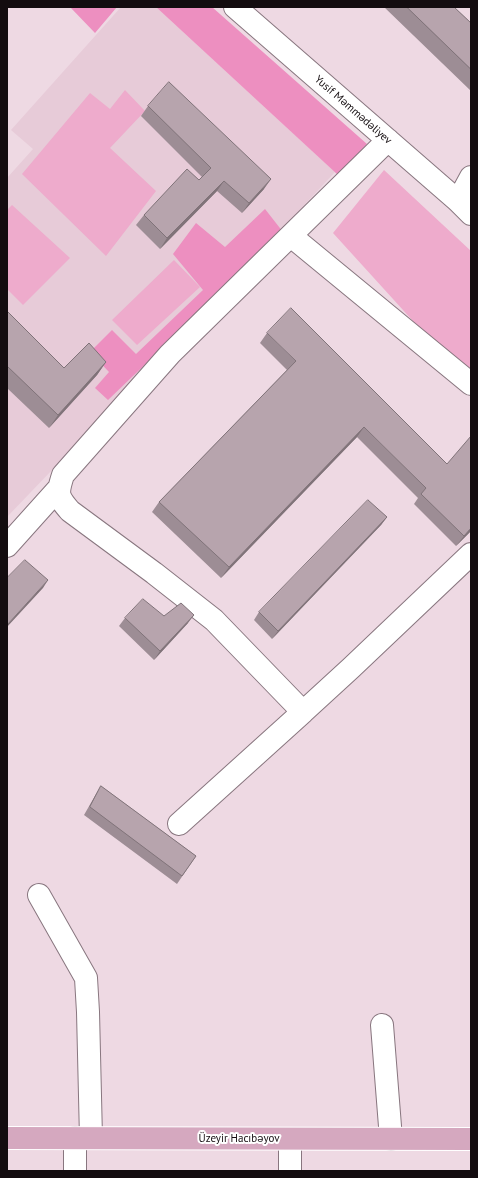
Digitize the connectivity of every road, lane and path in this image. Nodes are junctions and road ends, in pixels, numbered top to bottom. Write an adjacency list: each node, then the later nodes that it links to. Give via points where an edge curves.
1 (235, 7): 2 (street, Yusif Məmmədəliyev)
2 (388, 140): 4 (street, Yusif Məmmədəliyev); 5 (street)
3 (471, 176): 4 (street)
4 (465, 208)
5 (291, 236): 6 (street); 7 (street, via 170,354 63,475)
6 (471, 384)
7 (59, 488): 8 (street); 10 (street, via 60,500 70,511 214,620)
8 (7, 546)
9 (471, 554): 10 (street)
10 (303, 712): 11 (street)
11 (179, 824)
12 (39, 895): 15 (street, via 86,978 88,1012)
13 (382, 1025): 17 (street)
14 (7, 1138): 15 (main road, Üzeyir Hacıbəyov)
15 (83, 1138): 16 (main road, Üzeyir Hacıbəyov); 19 (street)
16 (290, 1139): 17 (main road, Üzeyir Hacıbəyov); 20 (street)
17 (391, 1139): 18 (main road, Üzeyir Hacıbəyov)
18 (471, 1139)
19 (75, 1171)
20 (290, 1171)

